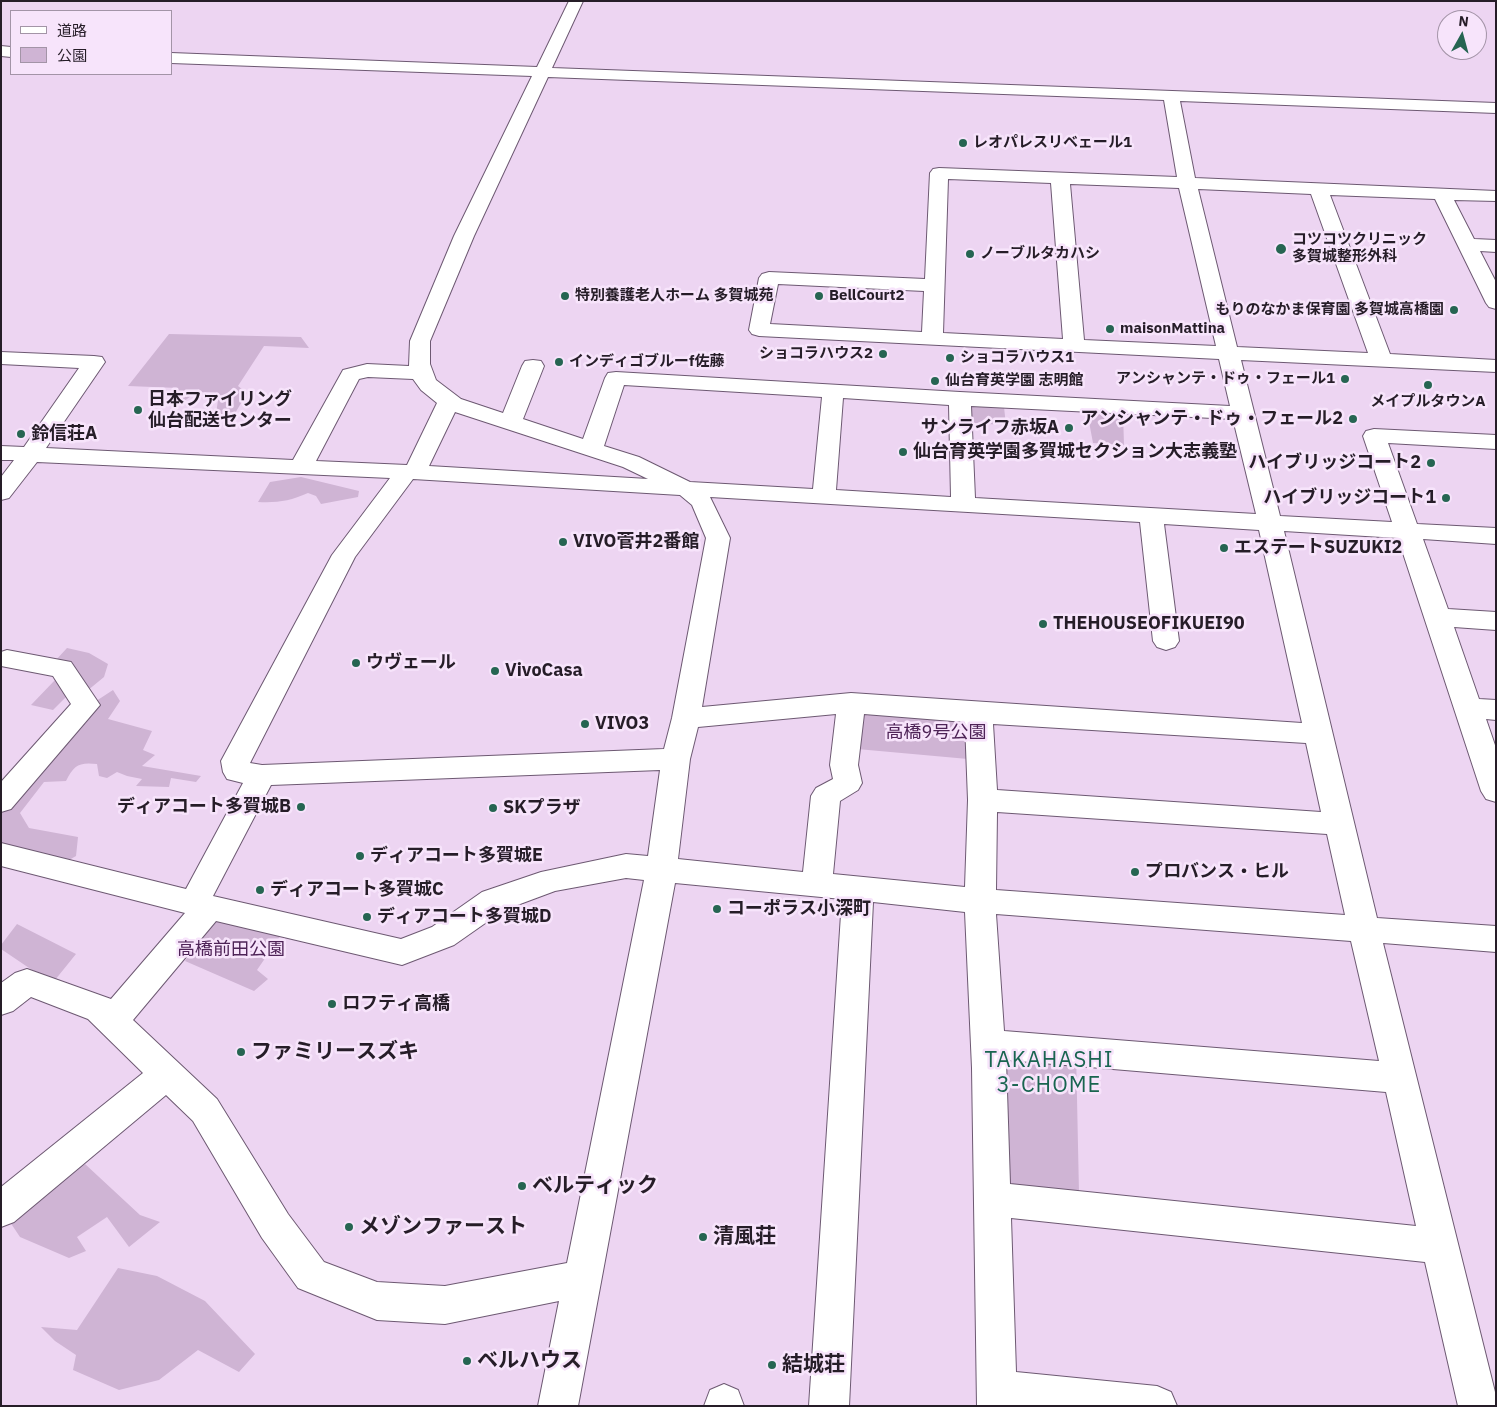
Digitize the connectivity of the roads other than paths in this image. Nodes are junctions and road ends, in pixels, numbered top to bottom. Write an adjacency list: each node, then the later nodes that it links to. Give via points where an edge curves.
1 (576, 1): 3 (street)
2 (172, 58): 3 (street)
3 (542, 72): 4 (street); 22 (street, via 464,236 420,341)
4 (1171, 96): 5 (street); 7 (street)
5 (1496, 108)
6 (1060, 177): 7 (street); 13 (street, via 939,173); 16 (street)
7 (1187, 183): 8 (street); 17 (street)
8 (1318, 188): 9 (street); 19 (street)
9 (1442, 194): 10 (street); 11 (street)
10 (1496, 196)
11 (1467, 245): 12 (street); 14 (street)
12 (1496, 246)
13 (934, 285): 15 (street); 15 (street, via 769,278 759,330)
14 (1495, 302)
15 (932, 337): 16 (street)
16 (1074, 345): 17 (street)
17 (1229, 352): 19 (street); 26 (street)
18 (1, 358): 31 (street, via 94,362)
19 (1381, 360): 21 (street)
20 (533, 366): 27 (street)
21 (1496, 366)
22 (419, 373): 25 (street, via 434,391); 32 (street, via 367,370 350,375)
23 (833, 391): 24 (street); 29 (street, via 616,378); 37 (street)
24 (960, 399): 26 (street); 38 (street)
25 (448, 400): 27 (street); 33 (street)
26 (1242, 414): 40 (street)
27 (510, 424): 29 (street)
28 (1496, 442): 41 (street, via 1374,436)
29 (599, 452): 34 (street, via 599,473); 35 (street, via 631,462)
30 (1, 453): 31 (street)
31 (31, 454): 32 (street); 36 (street)
32 (301, 467): 33 (street)
33 (411, 472): 34 (street); 54 (street, via 344,555 235,761 237,772)
34 (585, 482): 35 (street)
35 (687, 488): 37 (street); 51 (street, via 702,502 718,538)
36 (1, 493)
37 (824, 497): 38 (street)
38 (963, 505): 39 (street)
39 (1151, 516): 40 (street); 45 (street)
40 (1270, 524): 41 (street); 52 (street)
41 (1406, 530): 42 (street); 43 (street)
42 (1496, 536)
43 (1438, 617): 44 (street); 48 (street)
44 (1496, 621)
45 (1166, 641)
46 (8, 659): 57 (street, via 62,668 86,705)
47 (851, 703): 50 (street); 51 (street); 61 (street, via 844,765 848,783 826,796)
48 (1468, 708): 49 (street); 55 (street)
49 (1496, 710)
50 (979, 713): 52 (street); 56 (street)
51 (686, 718): 53 (street)
52 (1318, 734): 58 (street)
53 (676, 759): 54 (street); 60 (street)
54 (262, 775): 64 (street)
55 (1496, 791)
56 (983, 800): 58 (street); 63 (street)
57 (1, 801)
58 (1339, 824): 65 (street)
59 (1, 854): 64 (street)
60 (662, 868): 61 (street); 64 (street, via 626,866 552,880 493,901 443,936 402,952); 75 (street)
61 (817, 883): 62 (street)
62 (858, 888): 63 (street); 78 (street)
63 (980, 901): 65 (street); 69 (street)
64 (202, 905): 68 (street)
65 (1366, 931): 66 (street); 71 (street)
66 (1496, 939)
67 (1, 1001): 68 (street, via 27,982 100,1009)
68 (112, 1021): 70 (street)
69 (988, 1044): 71 (street); 72 (street)
70 (167, 1074): 73 (street); 75 (street, via 205,1110 274,1226 311,1274 377,1301 445,1305)
71 (1401, 1078): 74 (street)
72 (993, 1200): 74 (street); 76 (street)
73 (2, 1209)
74 (1440, 1246): 80 (street)
75 (582, 1278): 77 (street)
76 (997, 1398): 79 (street)
77 (558, 1406)
78 (829, 1406)
79 (1157, 1406)
80 (1478, 1406)

